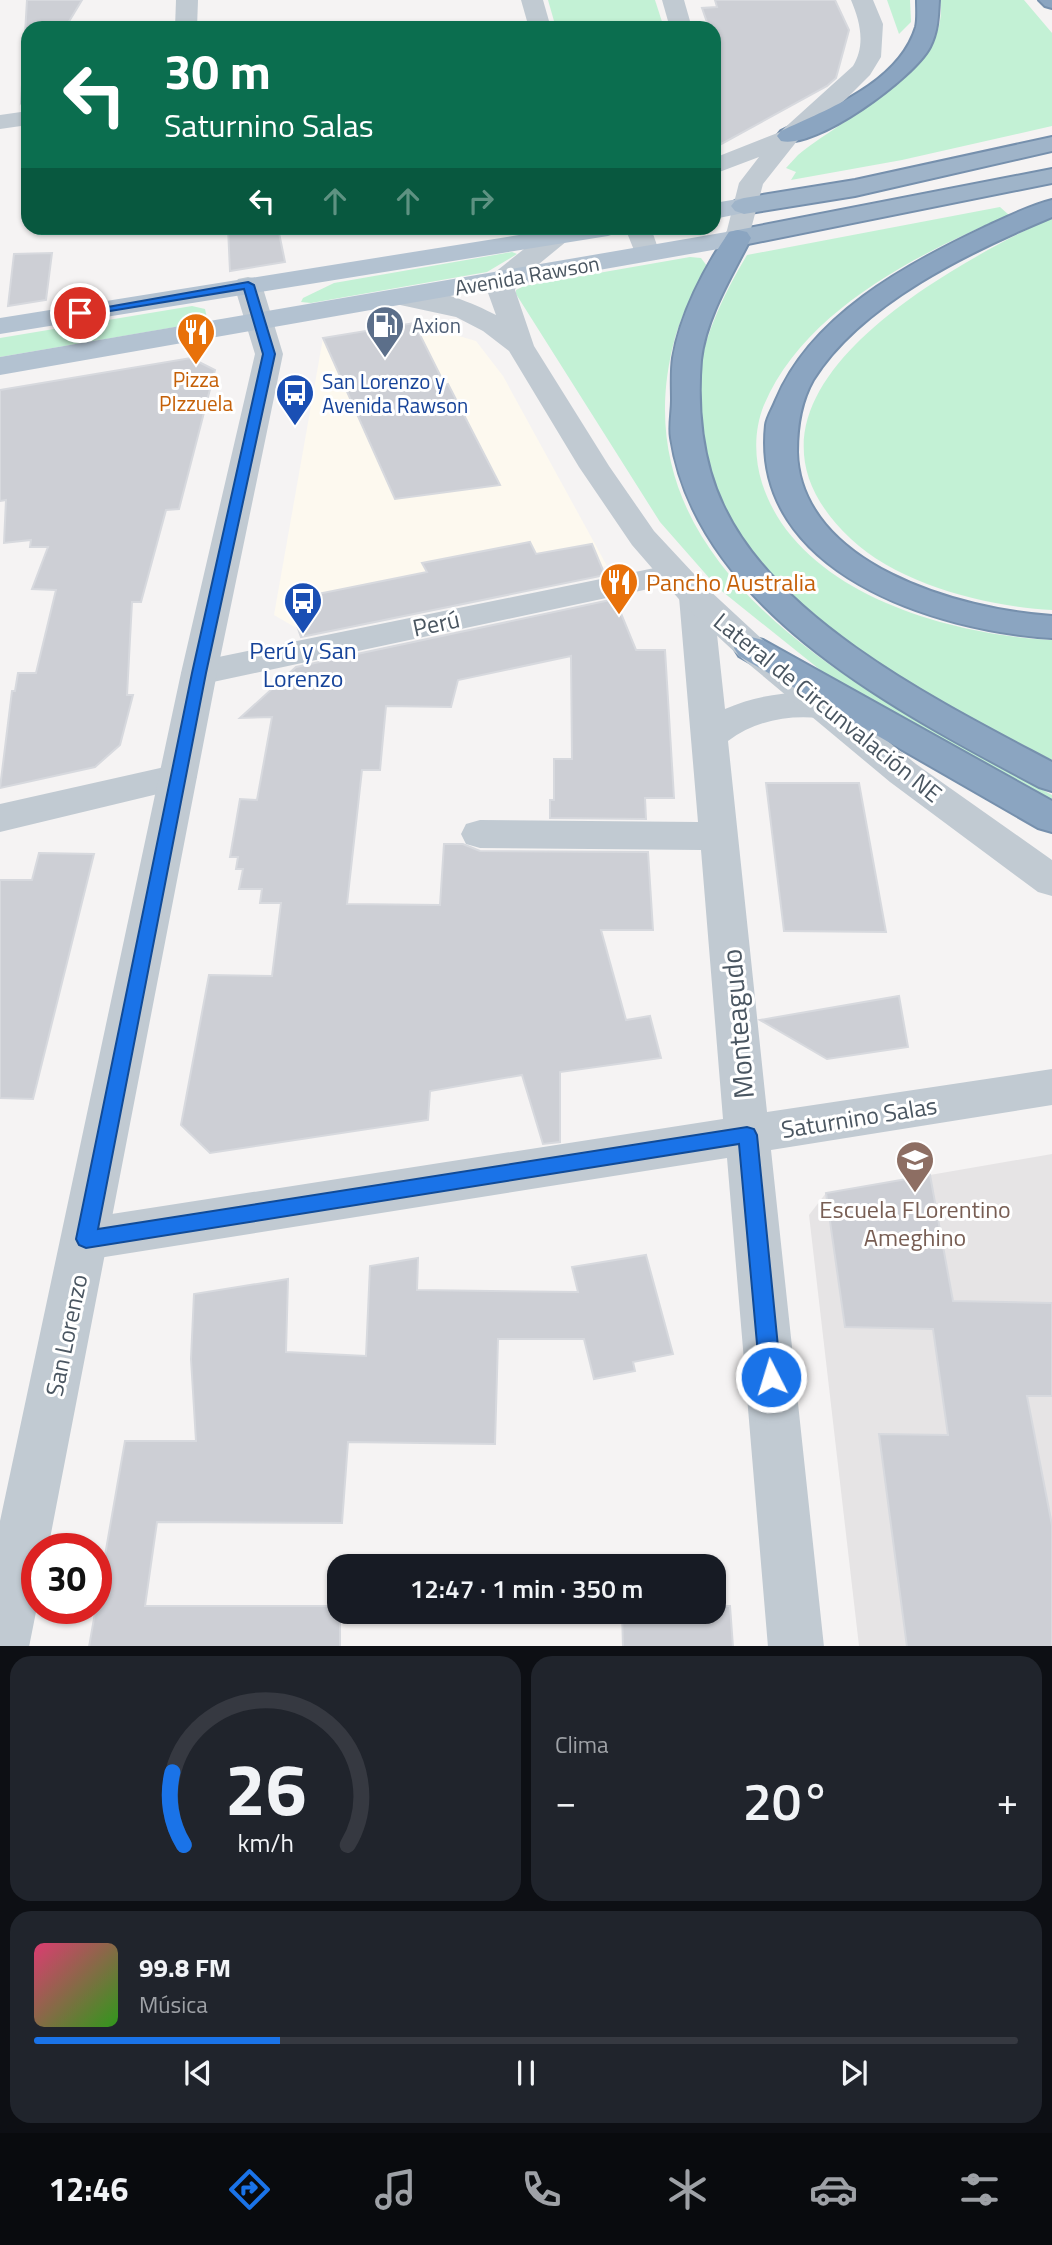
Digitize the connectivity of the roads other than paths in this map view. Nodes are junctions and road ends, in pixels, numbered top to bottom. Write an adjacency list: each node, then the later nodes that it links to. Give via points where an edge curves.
1 (187, 0): 6 (street)
2 (532, 0): 7 (street)
3 (673, 0): 8 (street)
4 (862, 0): 11 (street, via 872,24 870,57 839,93)
5 (928, 0): 11 (highway, via 923,35 905,65 860,100)
6 (186, 21)
7 (538, 21)
8 (679, 21)
9 (21, 119): 10 (street)
10 (0, 122)
11 (789, 136): 13 (street); 15 (street, via 751,183)
12 (1052, 144): 15 (highway, via 855,188)
13 (721, 164)
14 (1052, 176): 21 (highway, Avenida Rawson)
15 (744, 206): 17 (main road); 21 (street)
16 (1052, 208): 31 (highway, via 949,254 854,317 798,384 781,422 779,439 785,481 803,520 820,539 868,575 928,603 1000,621)
17 (721, 210)
18 (564, 235): 20 (main road, Avenida Rawson)
19 (640, 235): 22 (street)
20 (558, 236): 23 (street); 24 (main road, Avenida Rawson)
21 (738, 238): 22 (main road, Avenida Rawson); 38 (highway, via 692,339 684,409 691,466 722,535 791,612 853,663)
22 (647, 254): 23 (main road, Avenida Rawson)
23 (505, 279): 25 (main road, Avenida Rawson); 28 (street, Lateral de Circunvalación NE, via 501,290)
24 (248, 285): 26 (street, San Lorenzo); 27 (main road, Avenida Rawson)
25 (401, 297): 26 (main road, Avenida Rawson); 28 (street, via 474,313 496,324)
26 (259, 322): 29 (main road, Avenida Rawson); 33 (street, San Lorenzo, via 269,354)
27 (0, 326)
28 (520, 346): 30 (street, Lateral de Circunvalación NE, via 619,506)
29 (0, 366)
30 (685, 585): 32 (street, Lateral de Circunvalación NE); 33 (street, Perú); 36 (street, Monteagudo)
31 (1052, 627)
32 (751, 649): 34 (street, Lateral de Circunvalación NE); 35 (highway)
33 (199, 673): 37 (street, San Lorenzo)
34 (820, 706): 35 (street); 36 (street, via 759,710); 43 (street, Lateral de Circunvalación NE, via 903,773)
35 (863, 714): 40 (highway)
36 (709, 736): 42 (street, Monteagudo)
37 (178, 777): 39 (street); 46 (street, San Lorenzo)
38 (1052, 778)
39 (0, 818)
40 (1052, 818)
41 (480, 834): 42 (street)
42 (719, 836): 45 (street, Monteagudo)
43 (1052, 881)
44 (1052, 1087): 45 (street, Saturnino Salas)
45 (747, 1135): 46 (street, Saturnino Salas); 48 (street, Monteagudo)
46 (86, 1239): 47 (street, San Lorenzo)
47 (1, 1646)
48 (796, 1646)

